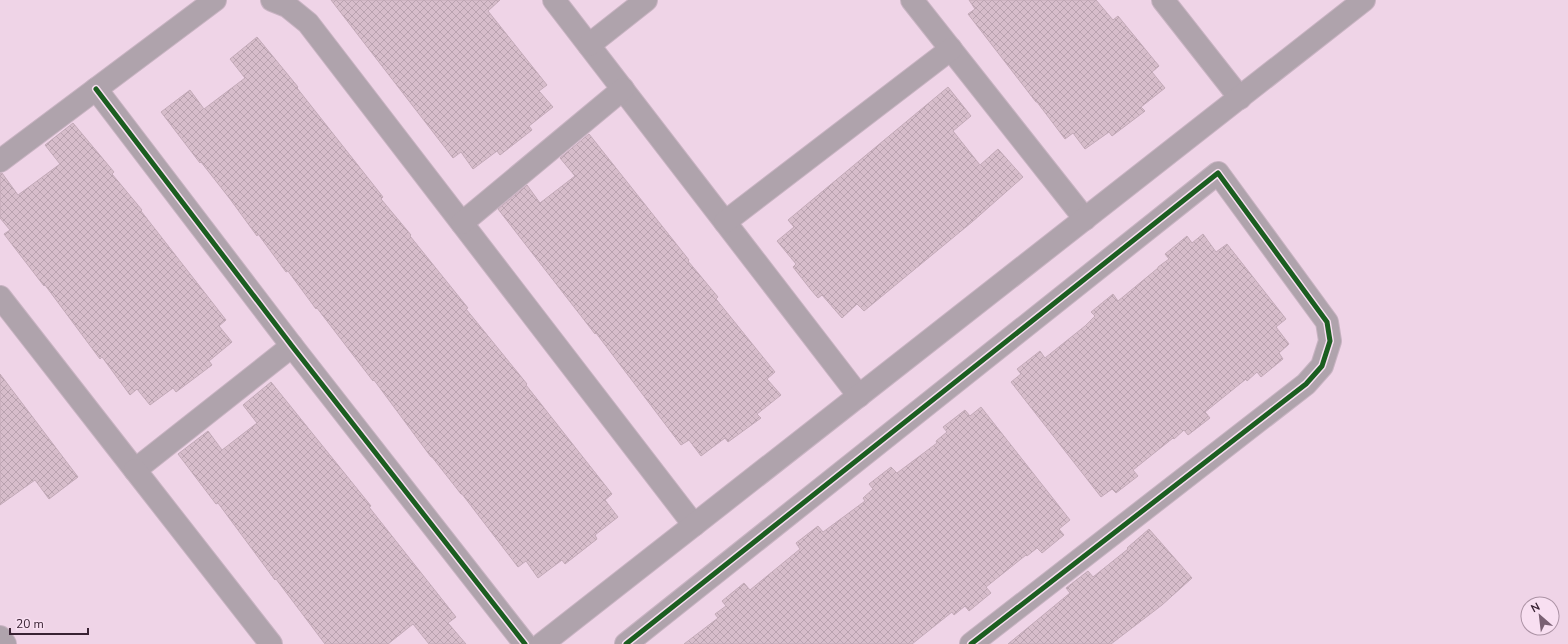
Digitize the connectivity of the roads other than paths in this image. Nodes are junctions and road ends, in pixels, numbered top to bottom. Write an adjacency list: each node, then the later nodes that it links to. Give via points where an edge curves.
1 (215, 0): 10 (street)
2 (272, 0): 16 (street, via 287,6 308,23)
3 (554, 0): 8 (street)
4 (646, 0): 8 (street)
5 (912, 0): 9 (street)
6 (1164, 0): 12 (street)
7 (1364, 0): 12 (street)
8 (589, 45): 11 (street)
9 (951, 49): 14 (street); 15 (street)
10 (96, 89): 13 (street); 18 (street)
11 (623, 90): 15 (street); 16 (street)
12 (1240, 98): 14 (street)
13 (0, 161)
14 (1085, 218): 19 (street)
15 (725, 222): 19 (street)
16 (462, 223): 21 (street)
17 (0, 298): 20 (street)
18 (292, 346): 20 (street); 25 (street)
19 (859, 396): 21 (street)
20 (135, 470): 24 (street)
21 (694, 525): 26 (street)
22 (0, 637): 23 (street)
23 (5, 644)
24 (271, 644)
25 (525, 644)
26 (542, 644)
27 (626, 644): 28 (street, via 1218,173 1327,322 1330,341 1322,366 1306,384)
28 (971, 644)

